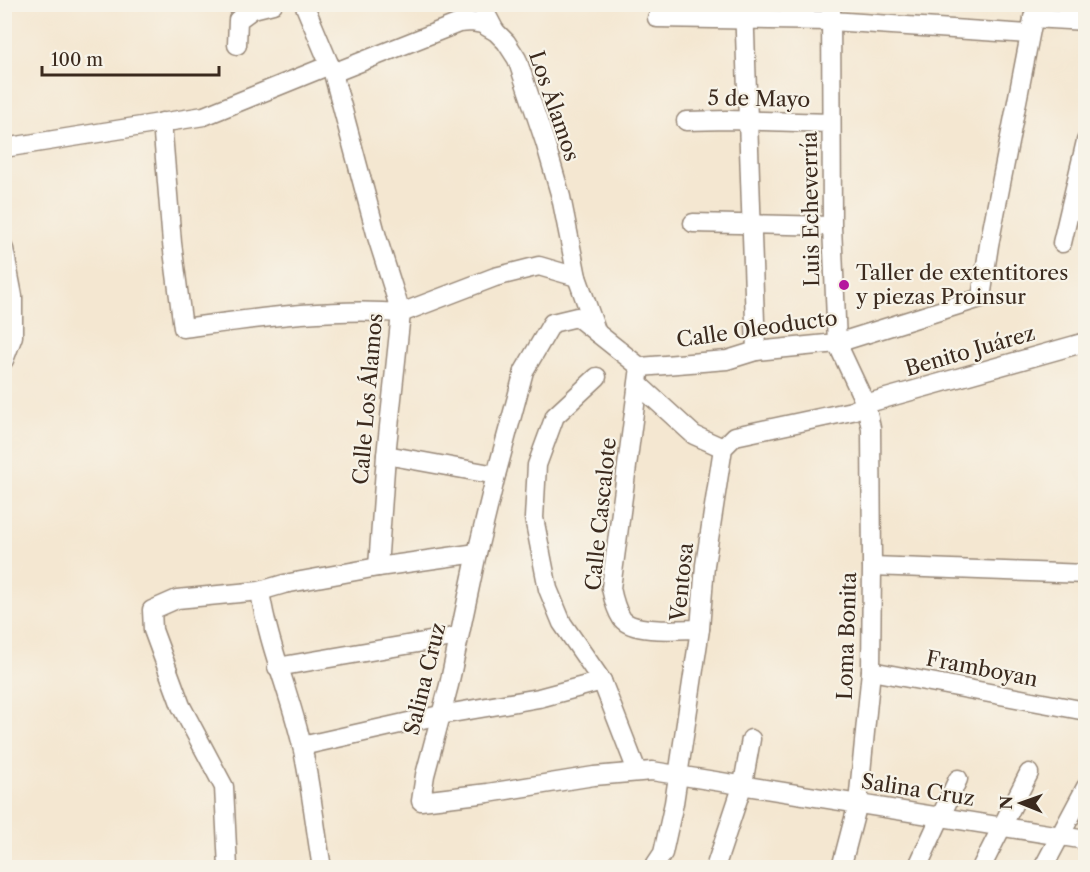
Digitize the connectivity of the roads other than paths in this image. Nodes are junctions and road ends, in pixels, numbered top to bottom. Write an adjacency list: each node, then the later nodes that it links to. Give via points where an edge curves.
1 (273, 4): 10 (street, via 253,9 238,20)
2 (304, 4): 11 (street, Calle Los Álamos)
3 (481, 4): 9 (street)
4 (744, 12): 5 (street); 6 (street); 12 (street)
5 (831, 13): 7 (street); 15 (street, Luis Echeverría)
6 (657, 18)
7 (1033, 19): 8 (street); 27 (street, Calle Oleoducto, via 981,298)
8 (1086, 21)
9 (496, 33): 11 (street, Los Álamos, via 482,24 459,23); 23 (street, Los Álamos, via 517,59 536,112 561,197)
10 (237, 45)
11 (331, 69): 14 (street, via 204,116); 24 (street, Calle Los Álamos)
12 (748, 120): 13 (street, 5 de Mayo); 15 (street, 5 de Mayo); 19 (street)
13 (686, 121)
14 (162, 122): 17 (street); 24 (street, via 183,328 306,314)
15 (831, 123): 20 (street, Luis Echeverría)
16 (1086, 141): 21 (street)
17 (4, 148)
18 (693, 223): 19 (street)
19 (752, 225): 20 (street); 28 (street)
20 (832, 226): 27 (street, Luis Echeverría)
21 (1062, 243)
22 (4, 249): 29 (street, via 13,296 13,336)
23 (577, 277): 24 (street, via 539,266 495,276); 25 (street, Los Álamos)
24 (401, 313): 34 (street, Calle Los Álamos)
25 (597, 333): 30 (street); 35 (street, Salina Cruz, via 577,317 552,323 525,371)
26 (1086, 342): 32 (street, Benito Juárez)
27 (837, 343): 28 (street, Calle Oleoducto); 32 (street, Luis Echeverría)
28 (756, 351): 30 (street, Calle Oleoducto)
29 (4, 360)
30 (639, 376): 33 (street, via 694,435); 41 (street, Calle Cascalote, via 611,588 613,601 623,620 633,626)
31 (597, 377): 45 (street, via 555,416 537,465 534,518 548,589 562,623)
32 (866, 405): 33 (street, via 735,436); 37 (street, Loma Bonita, via 871,428)
33 (723, 448): 41 (street, Ventosa, via 705,565)
34 (386, 454): 35 (street); 38 (street, Calle Los Álamos)
35 (496, 475): 36 (street, Salina Cruz)
36 (477, 553): 38 (street); 42 (street, Salina Cruz)
37 (872, 566): 39 (street); 44 (street, Loma Bonita)
38 (378, 567): 40 (street)
39 (1086, 574)
40 (260, 591): 43 (street); 61 (street, via 177,599 152,610 153,630 181,706 224,787)
41 (700, 629): 52 (street, Ventosa)
42 (459, 636): 43 (street); 47 (street, Salina Cruz)
43 (277, 667): 49 (street)
44 (871, 671): 46 (street, Framboyan); 56 (street, Loma Bonita)
45 (602, 681): 47 (street, via 539,698); 50 (street)
46 (1086, 711)
47 (440, 715): 49 (street); 50 (street, Salina Cruz, via 421,801)
48 (751, 739): 54 (street)
49 (302, 746): 62 (street)
50 (637, 771): 52 (street, Salina Cruz)
51 (1029, 773): 58 (street)
52 (678, 775): 54 (street, Salina Cruz); 63 (street, Ventosa, via 663,853)
53 (958, 779): 57 (street)
54 (743, 784): 56 (street, Salina Cruz); 64 (street)
55 (1086, 787): 59 (street)
56 (858, 803): 57 (street, Salina Cruz); 65 (street, Loma Bonita)
57 (941, 816): 58 (street, Salina Cruz); 66 (street)
58 (1002, 826): 59 (street, Salina Cruz); 67 (street)
59 (1058, 836): 60 (street, Salina Cruz); 68 (street)
60 (1086, 840)
61 (228, 867)
62 (322, 867)
63 (653, 867)
64 (715, 867)
65 (841, 867)
66 (917, 867)
67 (981, 867)
68 (1043, 867)

